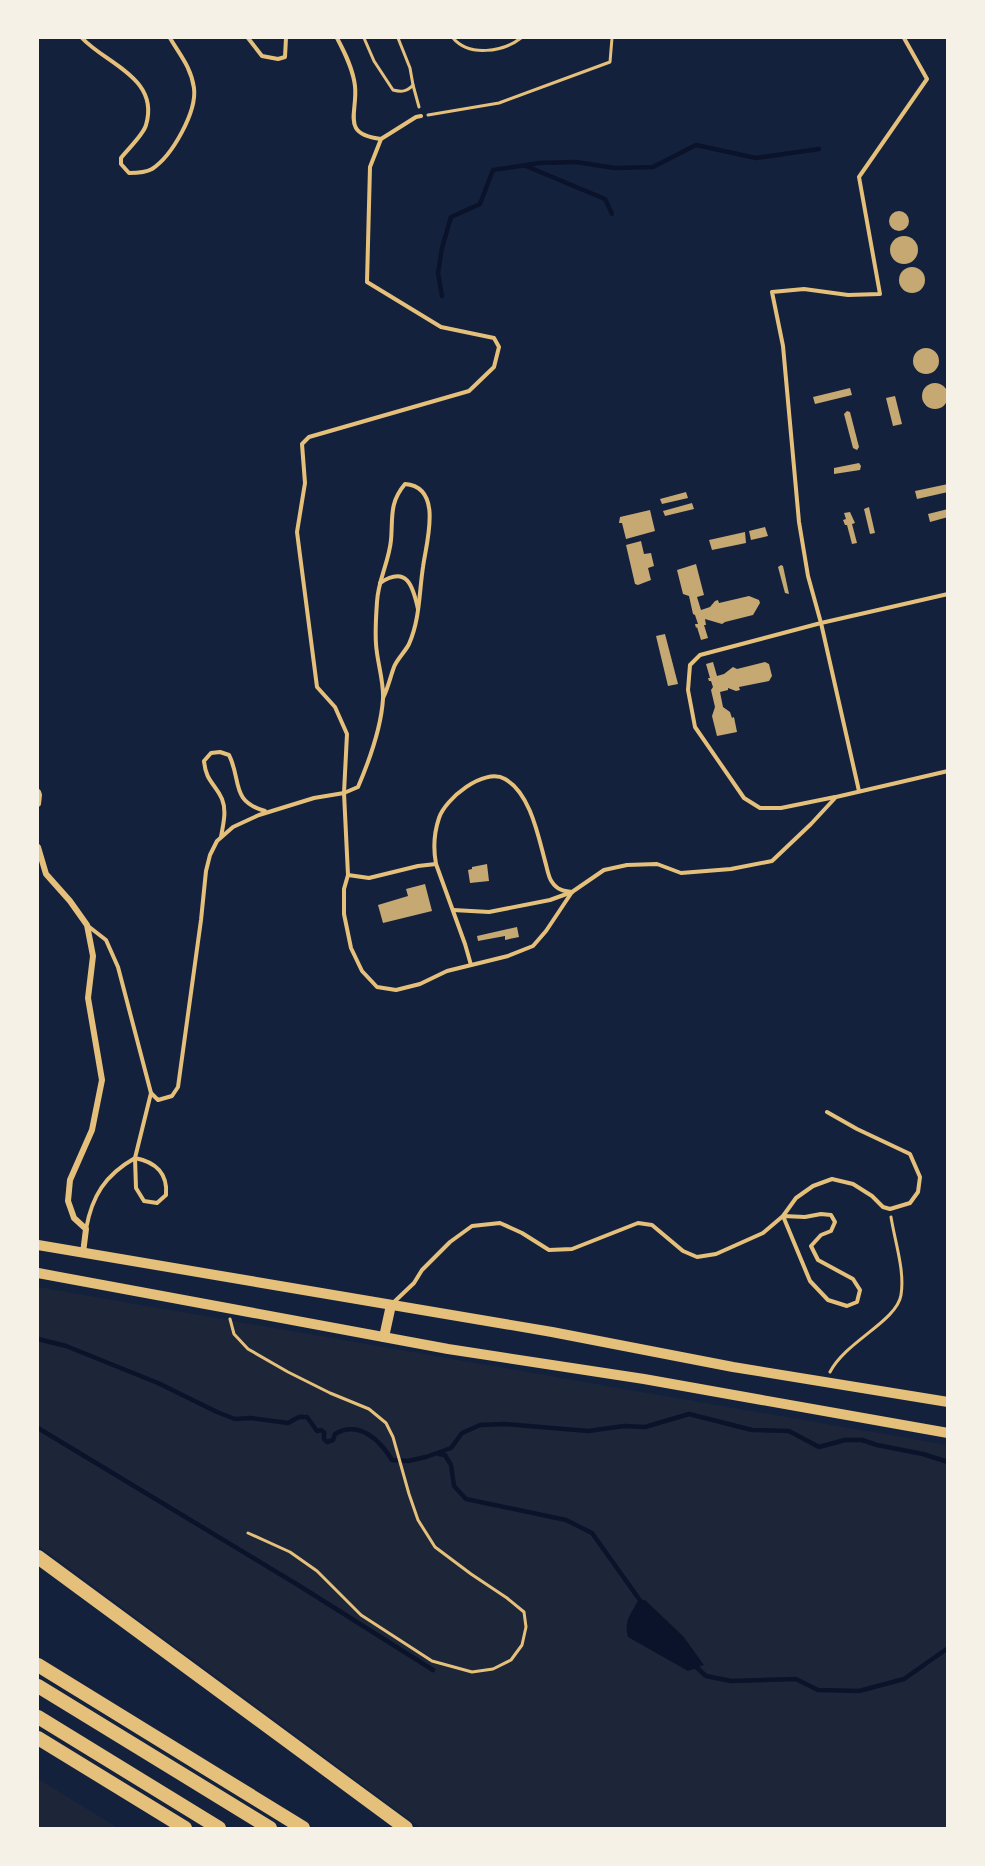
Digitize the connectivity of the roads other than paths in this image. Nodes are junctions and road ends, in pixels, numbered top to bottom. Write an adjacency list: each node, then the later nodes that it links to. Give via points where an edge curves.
1 (82, 38): 2 (lane, via 134,76 144,90 146,126 121,158 129,173 151,170 165,157 193,108 191,75 186,60)
2 (170, 38)
3 (248, 38): 4 (lane, via 262,56 278,60 285,57)
4 (286, 38)
5 (337, 38): 8 (lane, via 353,77 352,116 357,130)
6 (904, 38): 12 (lane, via 927,78 859,177 880,294 848,295 804,289 772,292 783,346 799,522)
7 (421, 116): 8 (lane)
8 (381, 139): 17 (lane, via 370,166 367,282 441,327 494,338 499,347 494,368 469,391 309,437 302,444 305,483 297,532 317,687 335,707 347,734)
9 (380, 584): 11 (lane, via 399,575 408,580); 11 (lane, via 388,558 396,494 405,484 414,485 424,494 431,513); 13 (lane, via 376,643)
10 (948, 594): 12 (lane)
11 (418, 609): 13 (lane, via 409,644 395,665)
12 (821, 623): 15 (lane); 18 (lane, via 700,655 690,665 688,690 695,727 744,798 760,808 781,808)
13 (383, 698): 17 (lane, via 373,751 358,787)
14 (948, 771): 15 (lane)
15 (859, 791): 18 (lane)
16 (38, 792): 19 (street)
17 (344, 793): 20 (lane); 24 (lane)
18 (836, 796): 25 (lane, via 772,861 681,873 657,864 627,865 604,870)
19 (38, 804)
20 (267, 812): 21 (lane); 21 (lane, via 245,802 239,794 229,755 211,753 204,761 205,774 222,800 225,819)
21 (220, 837): 29 (lane, via 206,871 177,1087 165,1099 158,1100)
22 (38, 848): 27 (street, via 46,874)
23 (436, 864): 24 (lane, via 369,878); 25 (lane, via 434,838 439,815 449,801 477,781 493,776 504,778 518,790 531,812 551,882 560,890); 26 (lane)
24 (348, 874): 28 (lane, via 344,914 351,948 362,971 377,987 396,990)
25 (572, 892): 26 (lane, via 489,912); 28 (lane, via 533,946)
26 (453, 910): 28 (lane)
27 (87, 925): 29 (lane, via 106,940 118,967); 33 (street, via 93,956 88,998 102,1080 92,1130 70,1180 68,1201 74,1218)
28 (471, 965)
29 (151, 1093): 31 (lane)
30 (828, 1112): 32 (lane, via 910,1154 920,1177 918,1192 910,1203 890,1209 853,1184 832,1179 796,1198)
31 (135, 1158): 31 (lane, via 136,1188 144,1201 157,1203 166,1196 164,1174 146,1160); 33 (lane, via 100,1189)
32 (783, 1216): 32 (lane, via 810,1281 828,1300 847,1306 857,1302 860,1290 852,1279 818,1260 811,1246 831,1231 835,1222 831,1215); 37 (lane, via 763,1233 716,1254 697,1257 683,1251 652,1225 638,1223 572,1249 549,1250 500,1223 472,1226 443,1249)
33 (86, 1229): 35 (street)
34 (38, 1245): 35 (main road)
35 (83, 1253): 37 (main road)
36 (38, 1273): 38 (main road)
37 (391, 1305): 38 (main road); 39 (main road)
38 (384, 1337): 40 (main road)
39 (948, 1402)
40 (948, 1433)
41 (38, 1557): 50 (highway)
42 (38, 1665): 49 (highway)
43 (38, 1686): 48 (highway)
44 (38, 1717): 47 (highway)
45 (38, 1738): 46 (highway)
46 (184, 1828)
47 (219, 1828)
48 (270, 1828)
49 (303, 1828)
50 (406, 1828)

